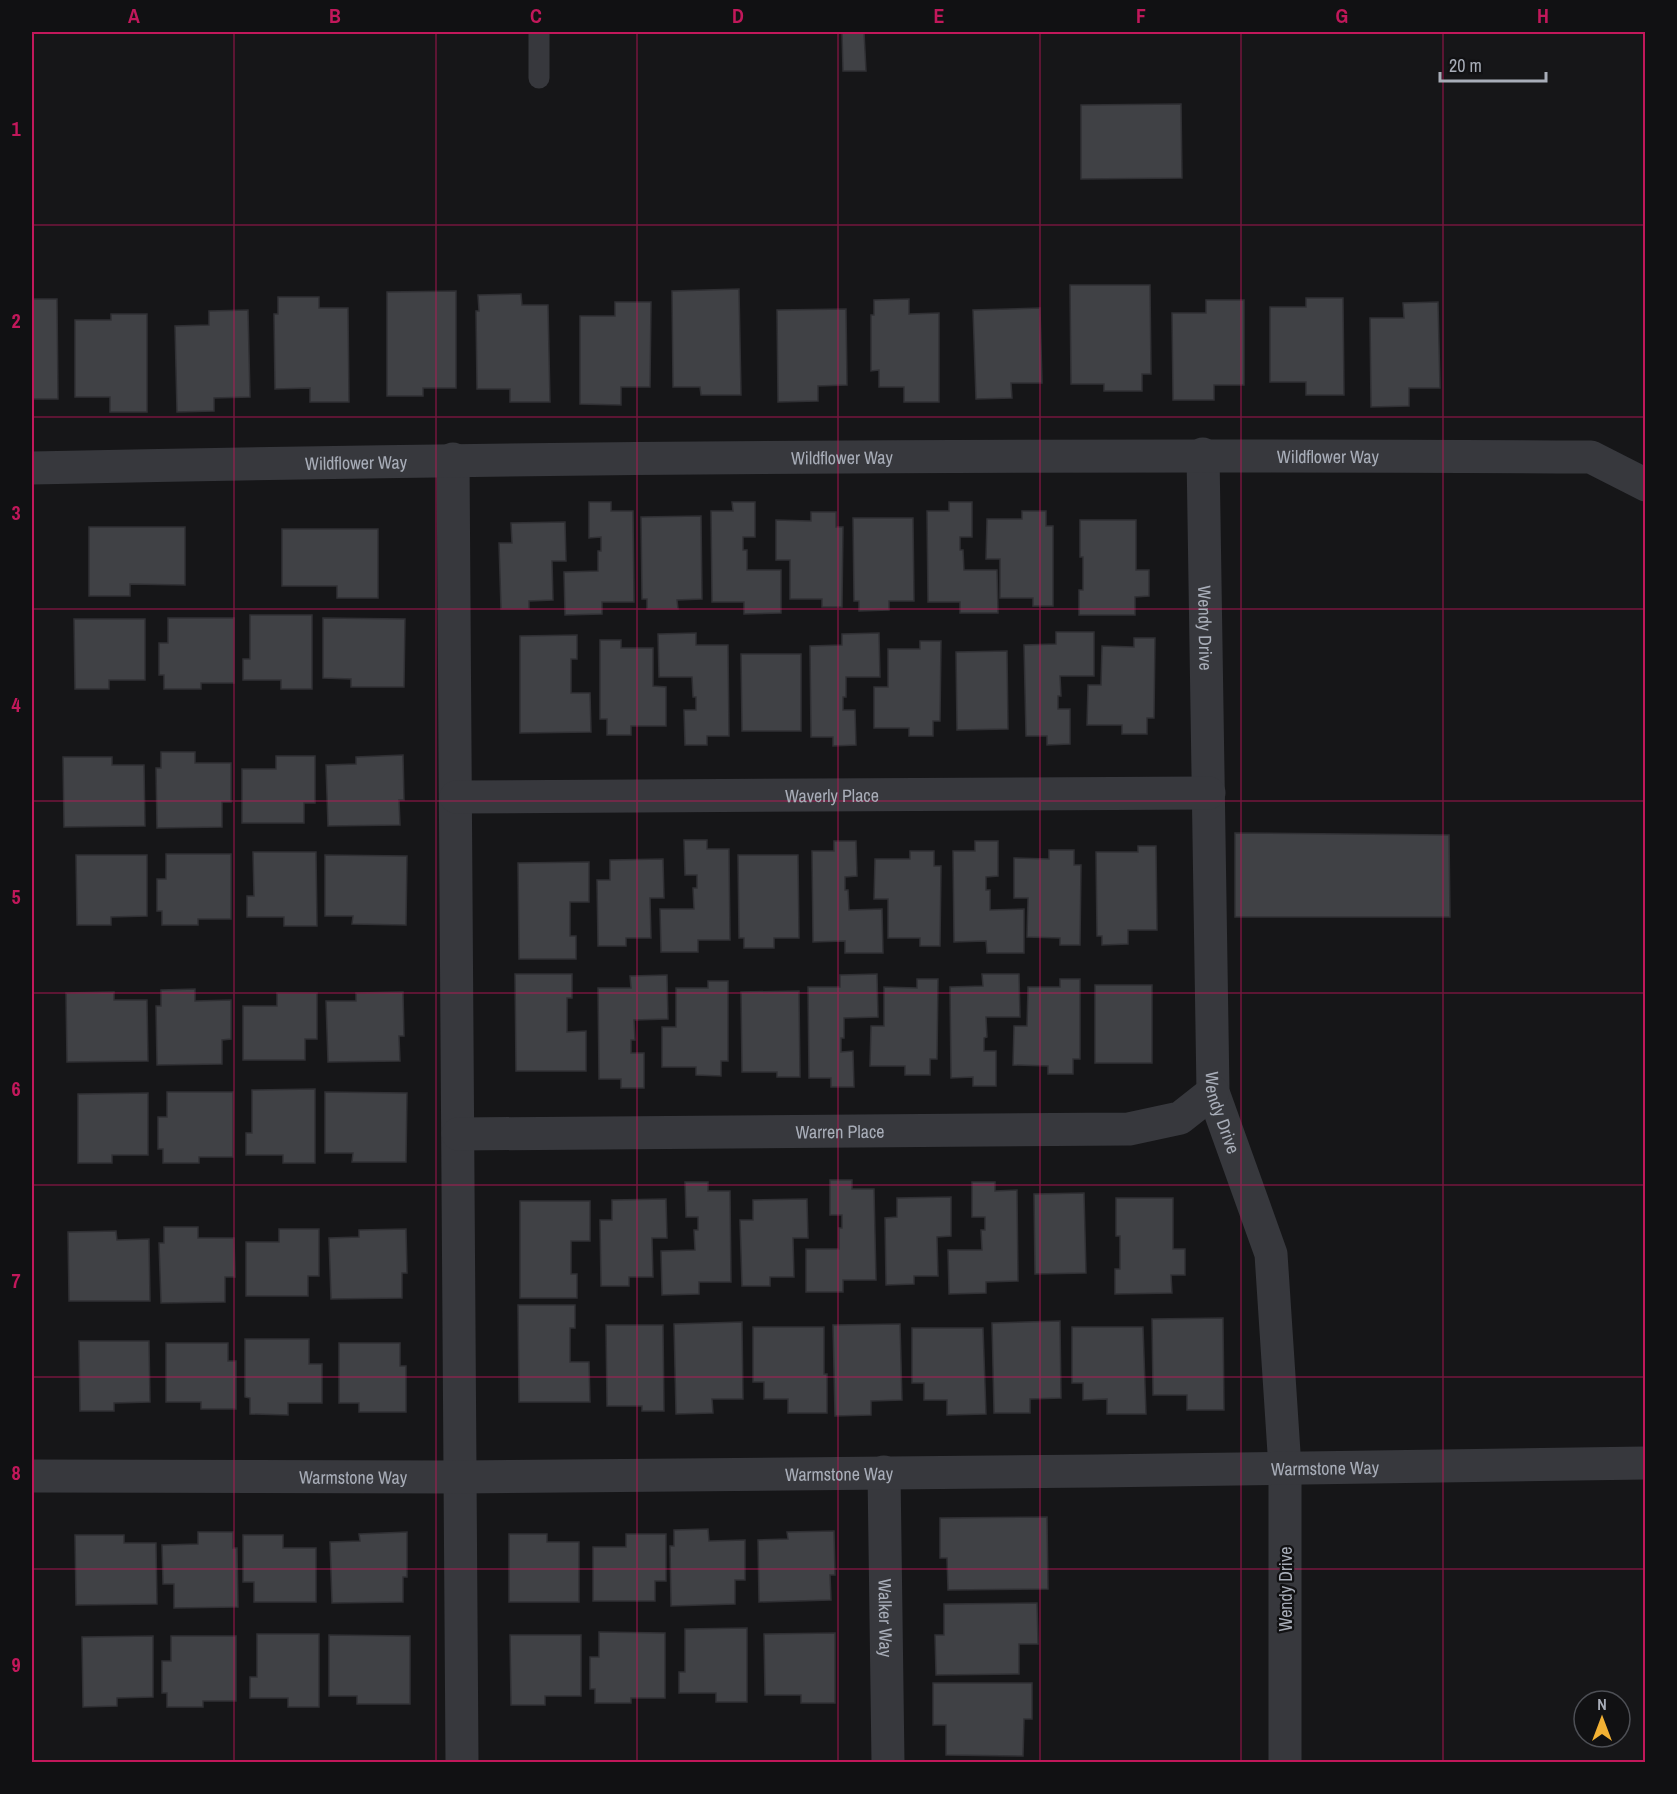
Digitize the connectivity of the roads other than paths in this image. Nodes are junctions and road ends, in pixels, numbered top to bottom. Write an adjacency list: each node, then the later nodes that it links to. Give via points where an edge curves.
1 (539, 32): 2 (lane)
2 (539, 78)
3 (1203, 454): 4 (street, Wildflower Way); 6 (street, Wildflower Way, via 1591,457); 7 (street, Wendy Drive)
4 (453, 459): 5 (street, Wildflower Way); 8 (street)
5 (32, 468)
6 (1646, 485)
7 (1209, 793): 8 (street, Waverly Place); 9 (street, Wendy Drive)
8 (456, 797): 10 (street)
9 (1213, 1092): 10 (street, Warren Place, via 1180,1118 1129,1129); 12 (street, Wendy Drive, via 1270,1254)
10 (458, 1134): 15 (street)
11 (1646, 1463): 12 (street, Warmstone Way)
12 (1286, 1468): 13 (street, Warmstone Way); 18 (street, Wendy Drive)
13 (884, 1472): 15 (street, Warmstone Way); 17 (street, Walker Way)
14 (32, 1476): 15 (street, Warmstone Way)
15 (459, 1477): 16 (street)
16 (462, 1762)
17 (888, 1762)
18 (1285, 1762)

